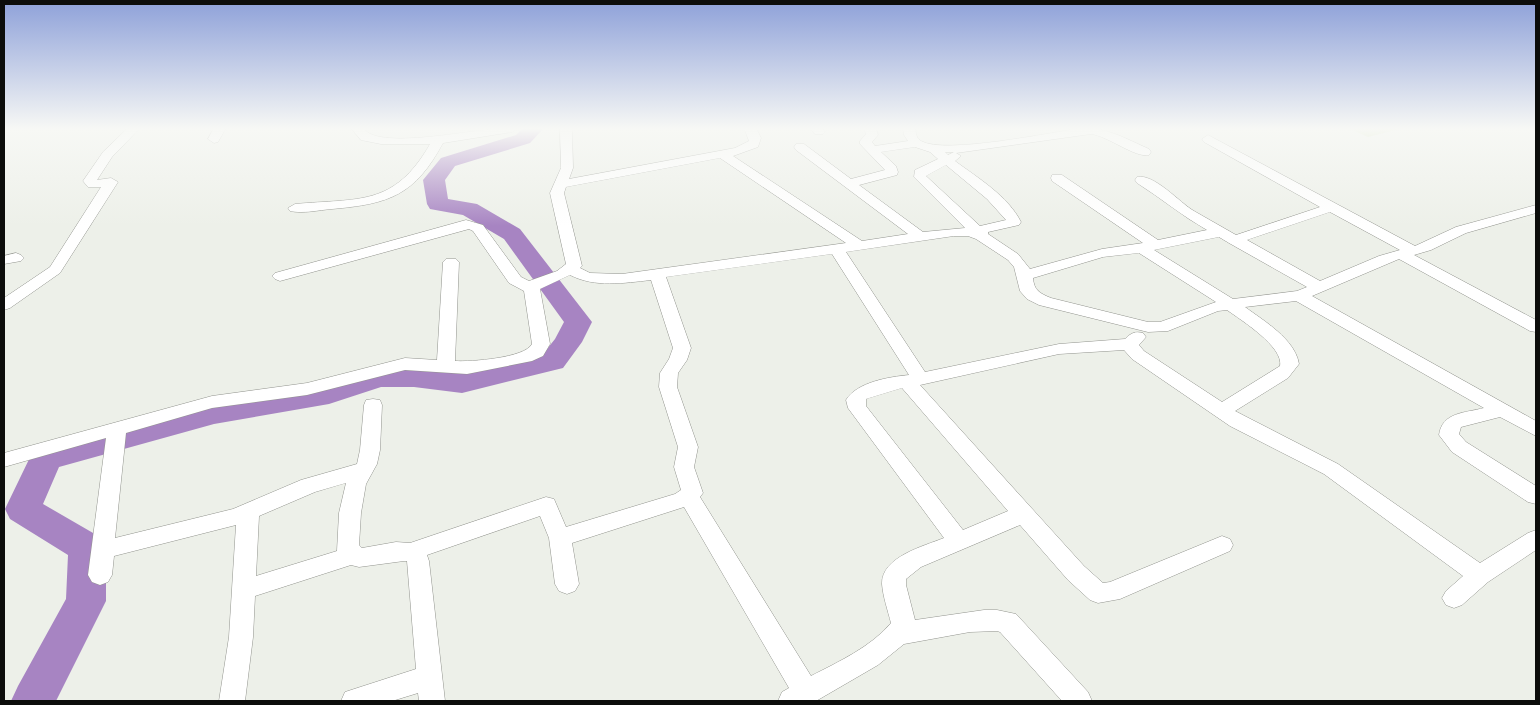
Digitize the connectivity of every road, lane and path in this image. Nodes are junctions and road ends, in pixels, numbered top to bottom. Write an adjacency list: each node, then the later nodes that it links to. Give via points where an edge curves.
1 (102, 161): 35 (street, via 90,181 93,184 111,182 55,270)
2 (425, 161): 15 (street, via 390,194)
3 (567, 161): 14 (street)
4 (685, 161): 14 (street)
5 (732, 161): 22 (street)
6 (819, 161): 13 (street)
7 (882, 161): 13 (street, via 892,172)
8 (943, 161): 19 (street, via 920,173 920,177)
9 (946, 161): 19 (street, via 1013,217 1014,222 980,230)
10 (1247, 161): 16 (street)
11 (1057, 178): 23 (street)
12 (1142, 180): 18 (street)
13 (850, 183): 20 (street)
14 (561, 184): 27 (street, via 558,193 574,266)
15 (295, 208)
16 (1332, 208): 21 (street); 25 (street)
17 (1536, 209): 25 (street, via 1460,230 1426,247)
18 (1220, 232): 21 (street); 23 (street)
19 (981, 236): 20 (street, via 954,232); 29 (street, via 1013,257)
20 (921, 237): 22 (street)
21 (1234, 240): 32 (street)
22 (860, 245): 24 (street)
23 (1149, 247): 29 (street, via 1102,253); 34 (street)
24 (836, 248): 28 (street); 40 (street)
25 (1407, 252): 32 (street); 37 (street)
26 (451, 262): 39 (street)
27 (566, 272): 28 (street, via 587,278 622,279); 31 (street)
28 (657, 274): 49 (street, via 682,348 668,378 668,387 688,447 684,467 692,488)
29 (1025, 275): 36 (street, via 1026,288 1045,302)
30 (280, 276): 31 (street, via 466,224 478,228 515,280)
31 (533, 286): 39 (street, via 541,344 537,352 490,365)
32 (1320, 287): 33 (street)
33 (1299, 296): 34 (street); 42 (street)
34 (1232, 304): 36 (street, via 1162,327); 43 (street, via 1277,342 1290,362 1282,374)
35 (4, 305)
36 (1148, 327): 38 (street)
37 (1536, 327)
38 (1130, 344): 40 (street, via 1059,349); 43 (street, via 1138,355)
39 (446, 367): 45 (street, via 405,364 306,389 212,402)
40 (913, 379): 51 (street); 54 (street, via 859,395 855,400 857,408)
41 (373, 405): 47 (street, via 370,450)
42 (1503, 410): 44 (street); 48 (street, via 1455,422 1450,426 1449,435 1459,447)
43 (1220, 411): 59 (street, via 1320,462)
44 (1533, 422)
45 (116, 436): 46 (street); 56 (street)
46 (4, 460)
47 (363, 470): 50 (street, via 308,486); 58 (street, via 356,484 350,513 347,549)
48 (1536, 496)
49 (689, 497): 52 (street); 66 (street)
50 (248, 512): 56 (street); 62 (street)
51 (1024, 514): 54 (street); 55 (street, via 1076,574 1098,593 1112,592)
52 (560, 538): 57 (street, via 546,505); 61 (street)
53 (1536, 539): 59 (street)
54 (959, 541): 64 (street, via 913,560 894,575 904,624)
55 (1222, 545)
56 (103, 550): 60 (street)
57 (410, 552): 58 (street, via 358,558); 65 (street, via 418,561)
58 (352, 555): 62 (street)
59 (1480, 575): 63 (street)
60 (100, 576)
61 (567, 584)
62 (244, 590): 67 (street)
63 (1454, 598)
64 (899, 634): 66 (street, via 866,658); 69 (street, via 982,621 1007,622)
65 (431, 689): 68 (street)
66 (798, 697)
67 (232, 701)
68 (354, 701)
69 (1079, 701)

